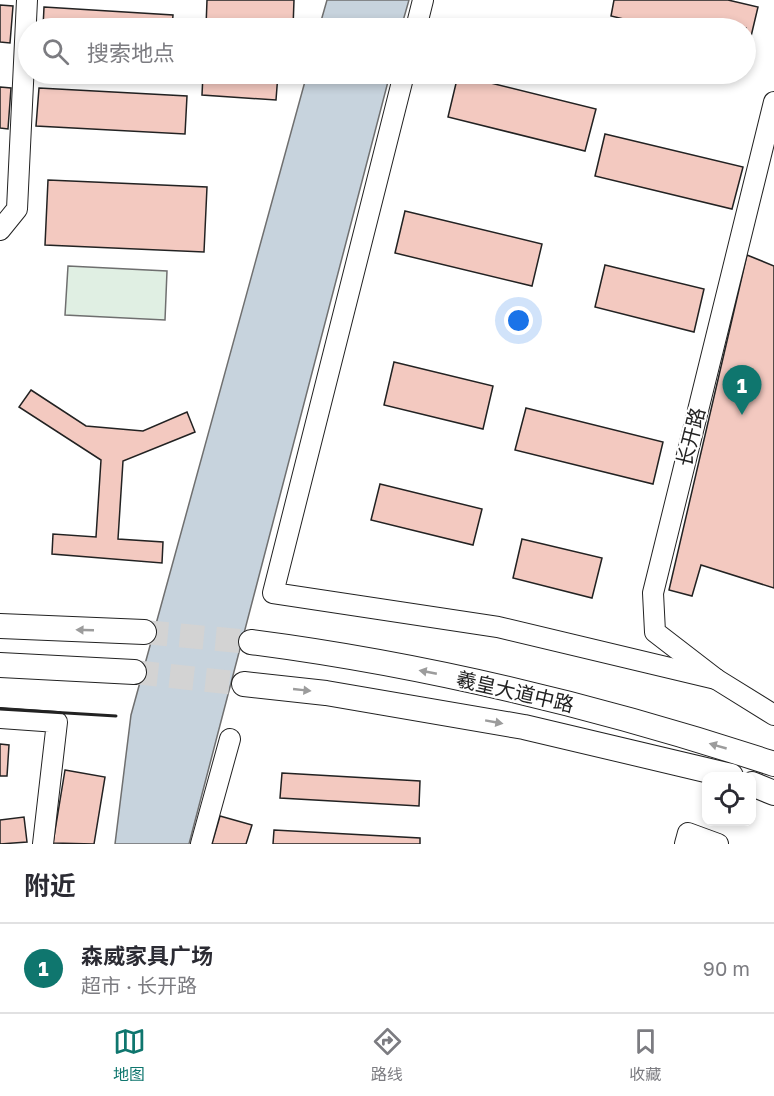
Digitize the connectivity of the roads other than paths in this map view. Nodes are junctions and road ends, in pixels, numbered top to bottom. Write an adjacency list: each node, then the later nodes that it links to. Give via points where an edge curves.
1 (27, 0): 3 (street)
2 (423, 0): 4 (street)
3 (26, 18)
4 (418, 18)
5 (23, 84): 8 (street, via 16,209)
6 (401, 84): 14 (street, via 273,593 498,627)
7 (774, 102): 14 (street, 长开路, via 653,593 655,632)
8 (0, 230)
9 (0, 626): 10 (main road, one-way to 9)
10 (144, 632)
11 (251, 642): 19 (main road, 羲皇大道中路, one-way to 11, via 529,692 331,652)
12 (0, 665): 13 (main road)
13 (134, 672)
14 (716, 679): 16 (street, 长开路)
15 (244, 684): 20 (main road, 羲皇大道中路, one-way to 20, via 326,693 524,728)
16 (774, 715)
17 (0, 718): 23 (street, via 57,722)
18 (230, 739): 24 (street)
19 (774, 764)
20 (710, 772)
21 (756, 786): 22 (main road)
22 (774, 793)
23 (43, 844)
24 (201, 844)
25 (685, 844): 26 (street, via 688,833)
26 (718, 844)

